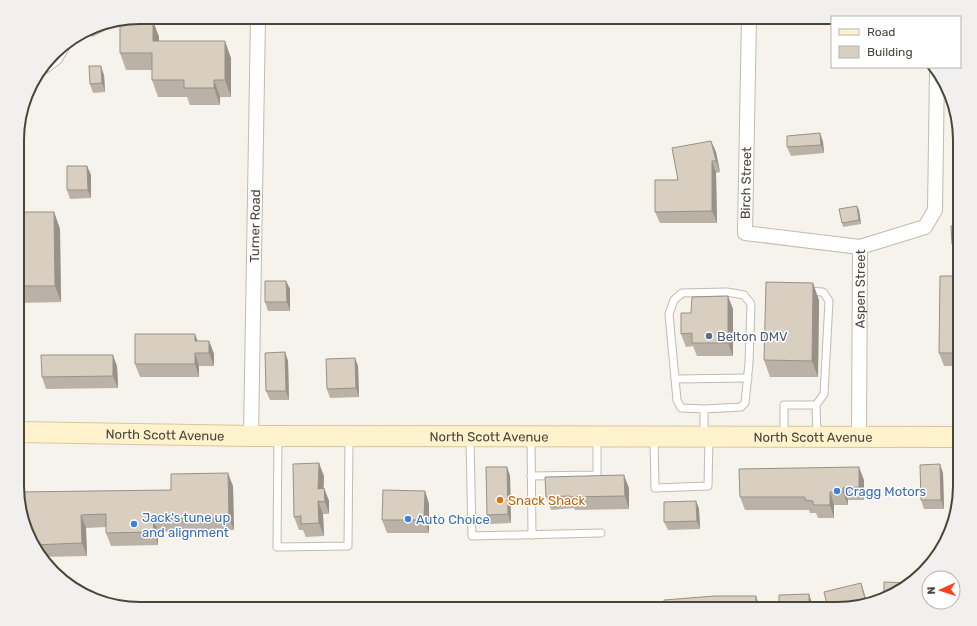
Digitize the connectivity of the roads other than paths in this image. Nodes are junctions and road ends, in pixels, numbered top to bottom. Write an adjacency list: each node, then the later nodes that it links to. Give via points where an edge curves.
1 (258, 24): 11 (street, Turner Road)
2 (749, 24): 4 (street, Birch Street, via 745,233)
3 (937, 80): 4 (street, Aspen Street, via 935,210 925,227)
4 (860, 246): 22 (street, Aspen Street)
5 (801, 290): 8 (lane, via 823,292 829,301 824,394)
6 (748, 378): 7 (lane); 7 (lane, via 751,304 744,295 727,292 682,293 674,300 669,314); 9 (lane, via 746,403 741,407)
7 (675, 379): 9 (lane, via 677,400 681,408)
8 (816, 405): 19 (lane, via 784,405); 20 (lane)
9 (704, 409): 18 (lane)
10 (24, 432): 11 (main road, North Scott Avenue)
11 (251, 436): 12 (main road, North Scott Avenue)
12 (278, 436): 13 (main road, North Scott Avenue); 13 (lane, via 277,547 348,546)
13 (349, 436): 14 (main road, North Scott Avenue)
14 (470, 436): 15 (main road, North Scott Avenue); 25 (lane, via 472,536)
15 (531, 437): 16 (main road, North Scott Avenue); 23 (lane)
16 (597, 437): 17 (main road, North Scott Avenue); 23 (lane, via 597,475)
17 (654, 437): 18 (main road, North Scott Avenue); 18 (lane, via 655,488 708,486)
18 (706, 437): 19 (main road, North Scott Avenue)
19 (784, 437): 20 (main road, North Scott Avenue)
20 (817, 437): 22 (main road, North Scott Avenue)
21 (953, 437): 22 (main road, North Scott Avenue)
22 (859, 438)
23 (531, 476): 25 (lane)
24 (601, 533): 25 (lane)
25 (532, 535)

